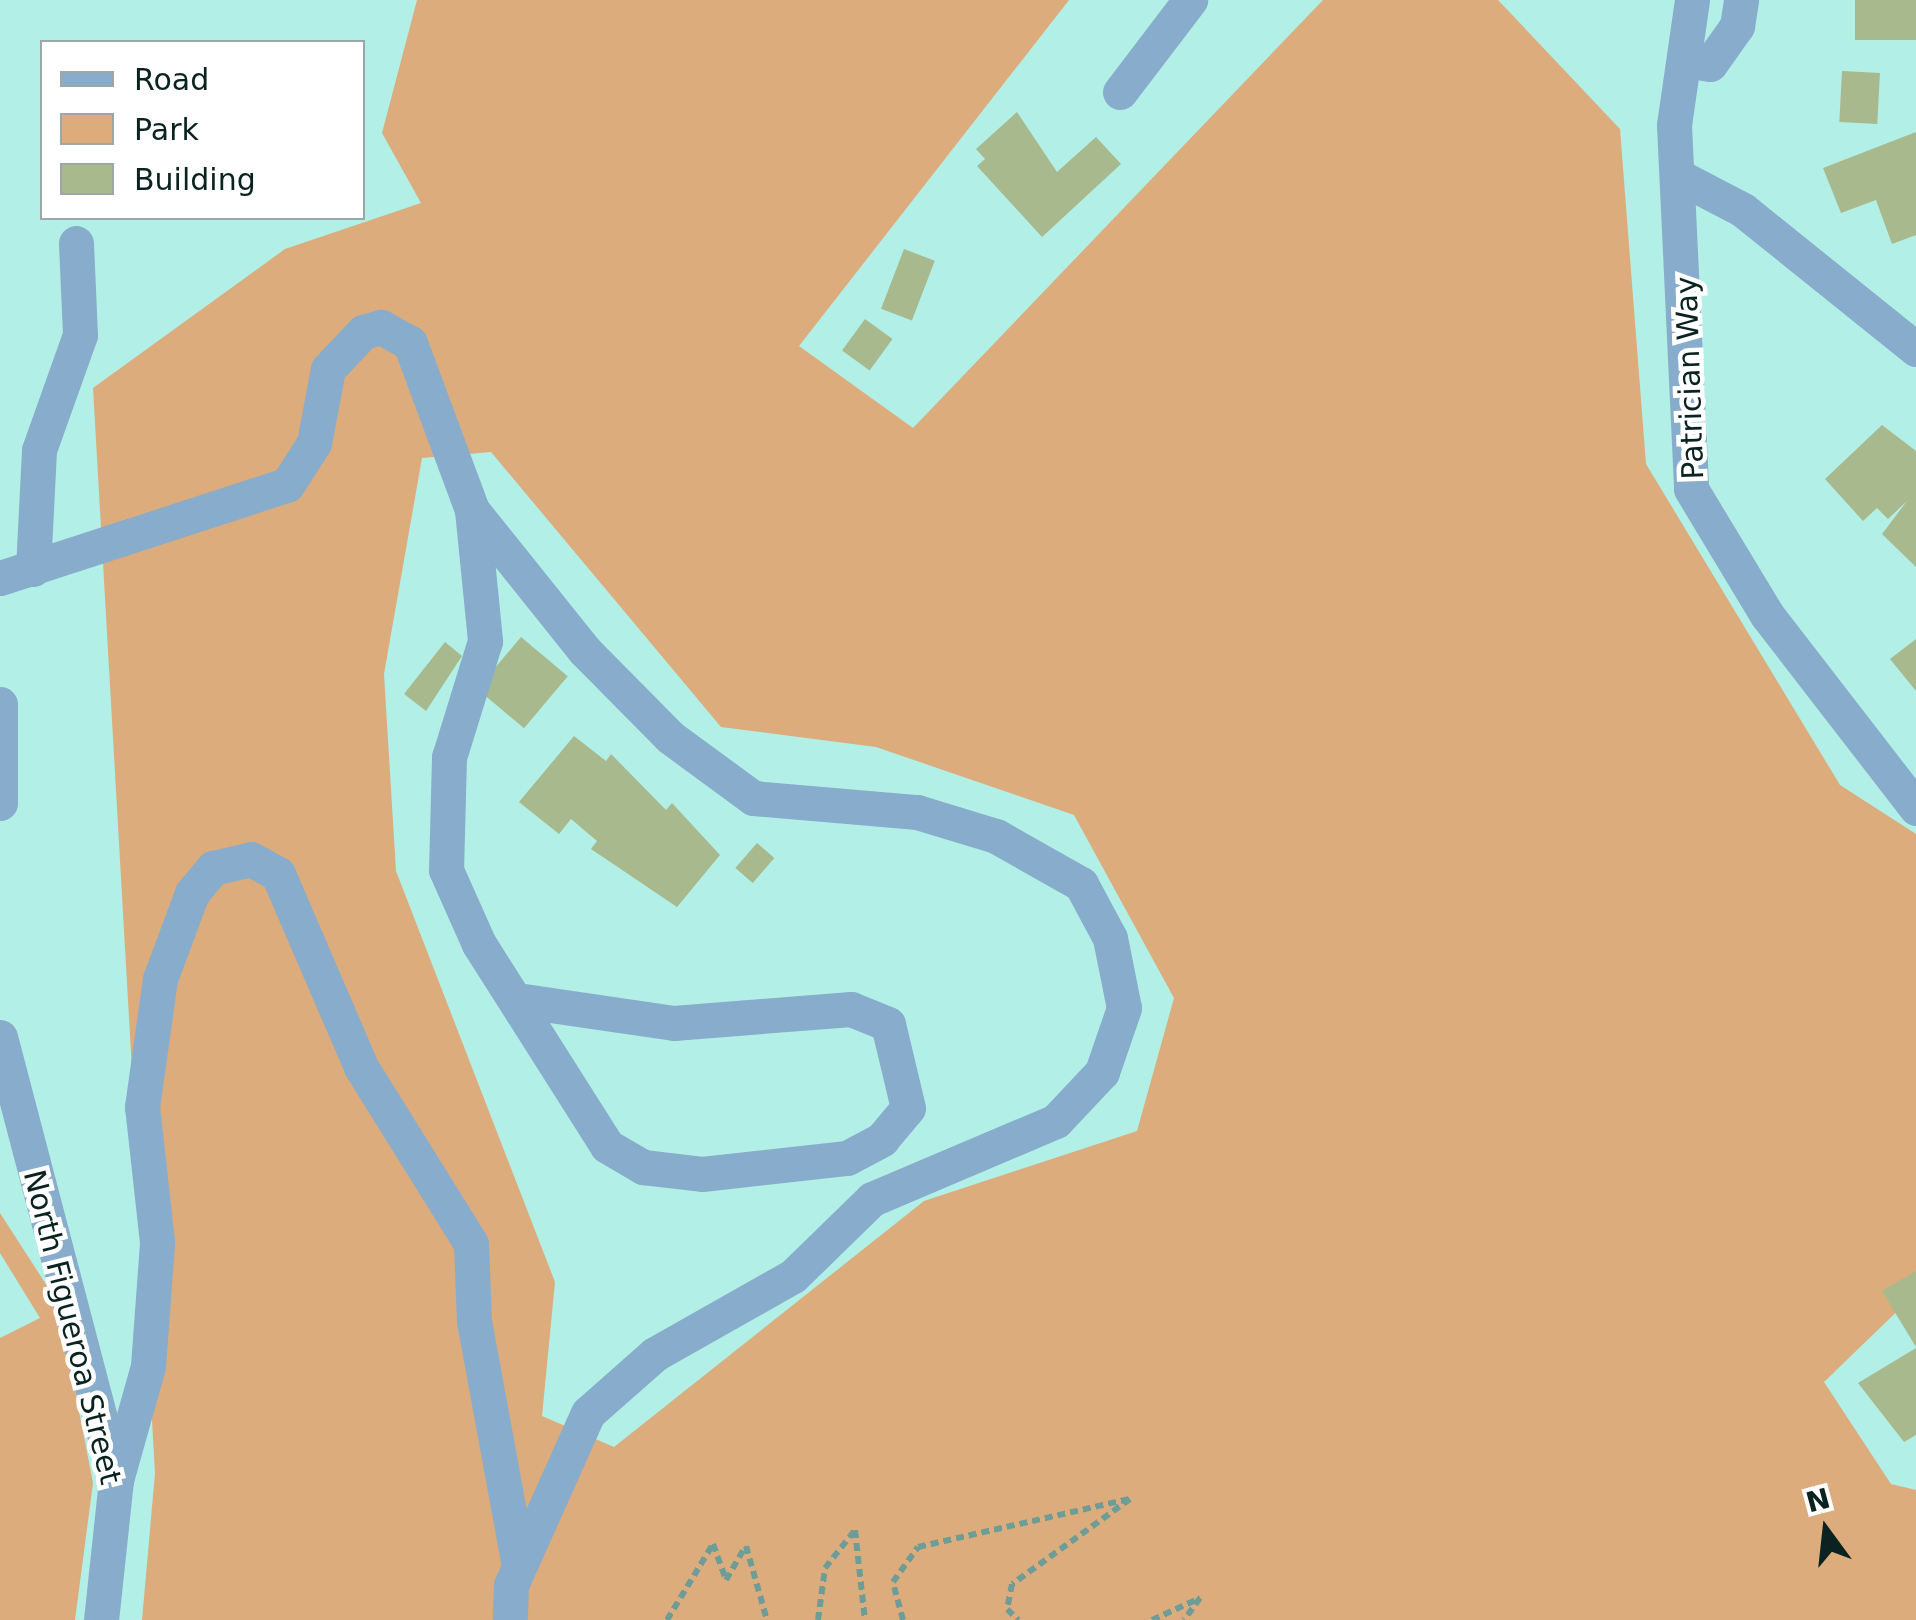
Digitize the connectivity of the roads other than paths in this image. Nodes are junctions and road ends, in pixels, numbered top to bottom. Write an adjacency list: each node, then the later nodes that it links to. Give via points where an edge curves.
1 (1190, 0): 5 (street)
2 (1692, 0): 4 (street, Patrician Way)
3 (1741, 0): 4 (street, via 1737,26 1710,64)
4 (1684, 60): 6 (street, Patrician Way)
5 (1120, 92)
6 (1678, 176): 8 (street, via 1743,210); 13 (street, Patrician Way, via 1691,488 1767,615)
7 (76, 243): 10 (street, via 80,334 39,450)
8 (1916, 350)
9 (472, 510): 10 (street, via 410,343 381,327 363,332 328,369 314,442 287,485); 14 (street, via 485,641 448,757 446,870); 17 (street, via 585,652 670,737 752,798 917,812 996,836 1080,884 1110,938 1124,1008 1102,1072 1056,1121)
10 (16, 574)
11 (0, 704): 12 (street)
12 (0, 803)
13 (1916, 808)
14 (516, 1000): 16 (street, via 606,1146 642,1167 702,1174); 16 (street, via 674,1023 852,1009 888,1024 908,1108 882,1140)
15 (0, 1038): 18 (street, North Figueroa Street)
16 (846, 1158): 17 (street)
17 (872, 1198): 19 (street, via 793,1276 655,1354 588,1414)
18 (116, 1480): 19 (street, via 148,1366 157,1242 142,1107 160,980 192,893 213,868 250,859 278,874 361,1067 472,1244 474,1320); 20 (street, North Figueroa Street)
19 (518, 1566): 21 (street)
20 (101, 1620)
21 (510, 1620)

